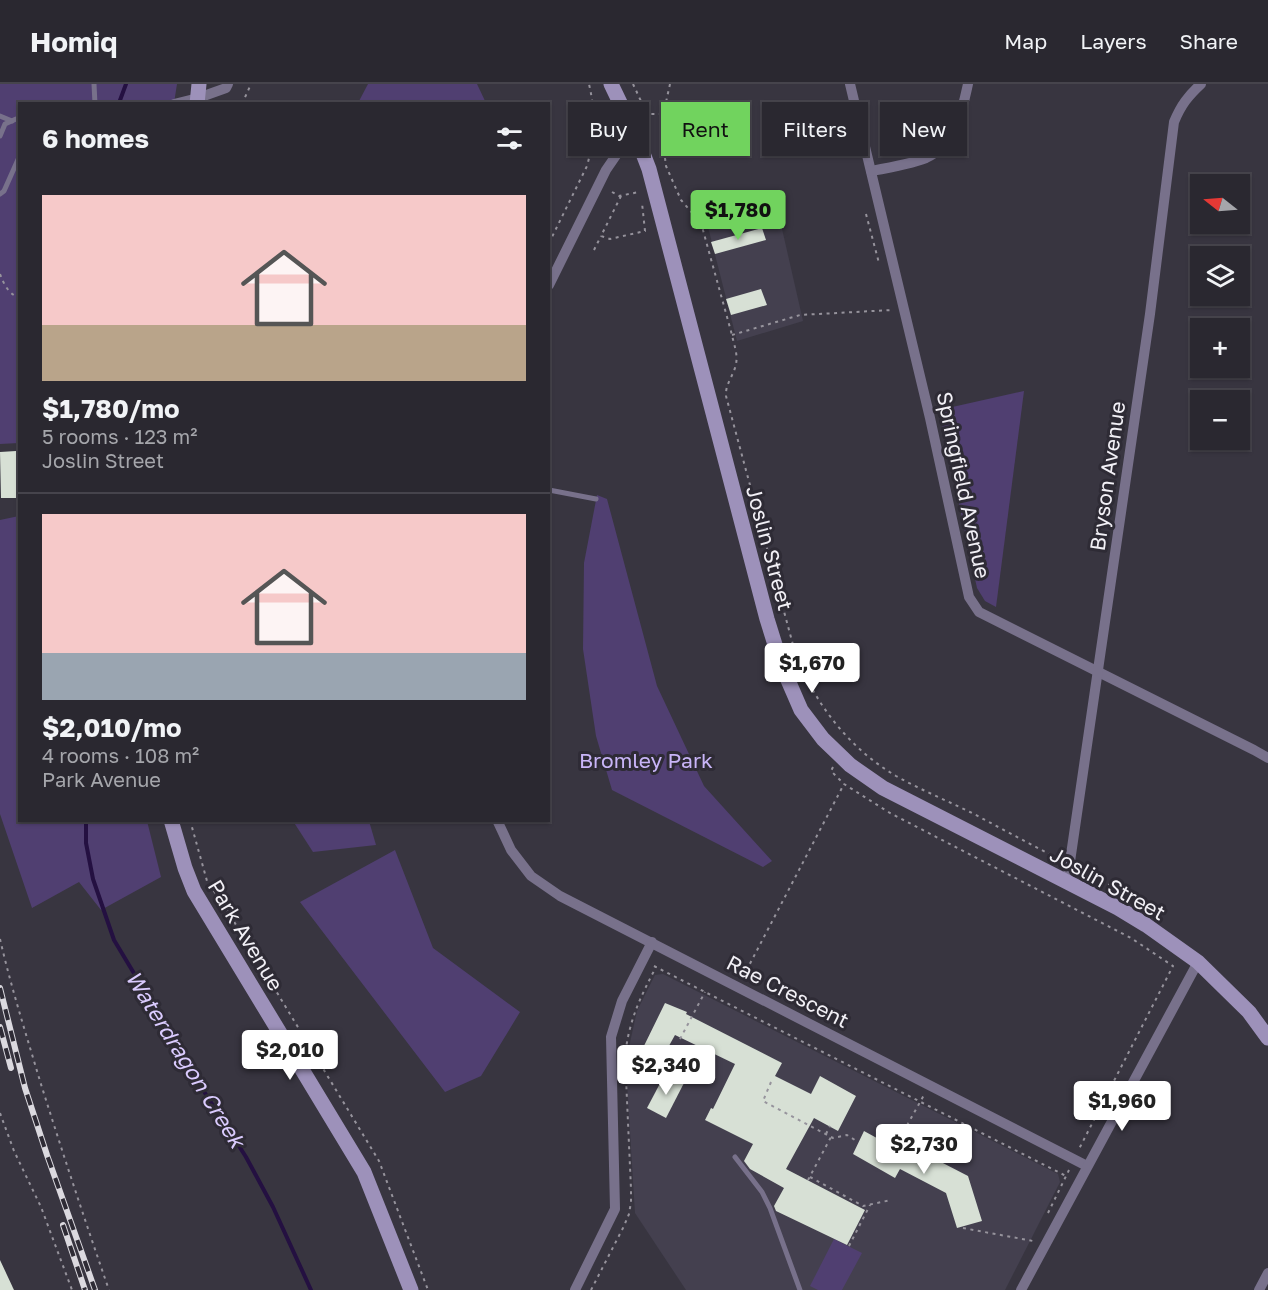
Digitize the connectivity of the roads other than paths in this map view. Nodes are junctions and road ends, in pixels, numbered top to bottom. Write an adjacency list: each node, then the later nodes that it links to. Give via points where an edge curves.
1 (94, 84): 8 (lane)
2 (228, 84): 7 (street, via 226,88)
3 (611, 84): 10 (street, Joslin Street)
4 (850, 84): 18 (street, Springfield Avenue)
5 (968, 84): 18 (street, via 960,117 947,143 924,159)
6 (1201, 84): 23 (street, Bryson Avenue, via 1182,104 1174,122)
7 (198, 95): 9 (street)
8 (95, 102)
9 (179, 102)
10 (620, 102)
11 (0, 116): 13 (lane)
12 (18, 120): 13 (lane)
13 (12, 121): 14 (lane, via 5,124)
14 (0, 136)
15 (616, 156): 20 (street)
16 (644, 156): 27 (street, Joslin Street, via 767,618 801,710 842,758 883,788)
17 (18, 159): 19 (lane)
18 (871, 171): 23 (street, Springfield Avenue, via 969,597 979,612)
19 (0, 194)
20 (550, 283)
21 (550, 490): 22 (lane)
22 (596, 500)
23 (1098, 671): 24 (street, Springfield Avenue); 27 (street, Bryson Avenue)
24 (1268, 758)
25 (172, 822): 34 (street, Park Avenue, via 194,891 364,1172)
26 (498, 822): 28 (street, Rae Crescent, via 511,850 531,876 560,896)
27 (1067, 882): 29 (street, Joslin Street, via 1146,925)
28 (651, 942): 32 (street, Rae Crescent); 35 (street, via 622,1000 611,1038 615,1209)
29 (1198, 962): 30 (street, Joslin Street, via 1249,1012); 32 (street)
30 (1268, 1038)
31 (735, 1157): 36 (lane, via 770,1208)
32 (1087, 1166): 37 (street)
33 (1268, 1274): 38 (street)
34 (411, 1290)
35 (575, 1290)
36 (800, 1290)
37 (1021, 1290)
38 (1259, 1290)

